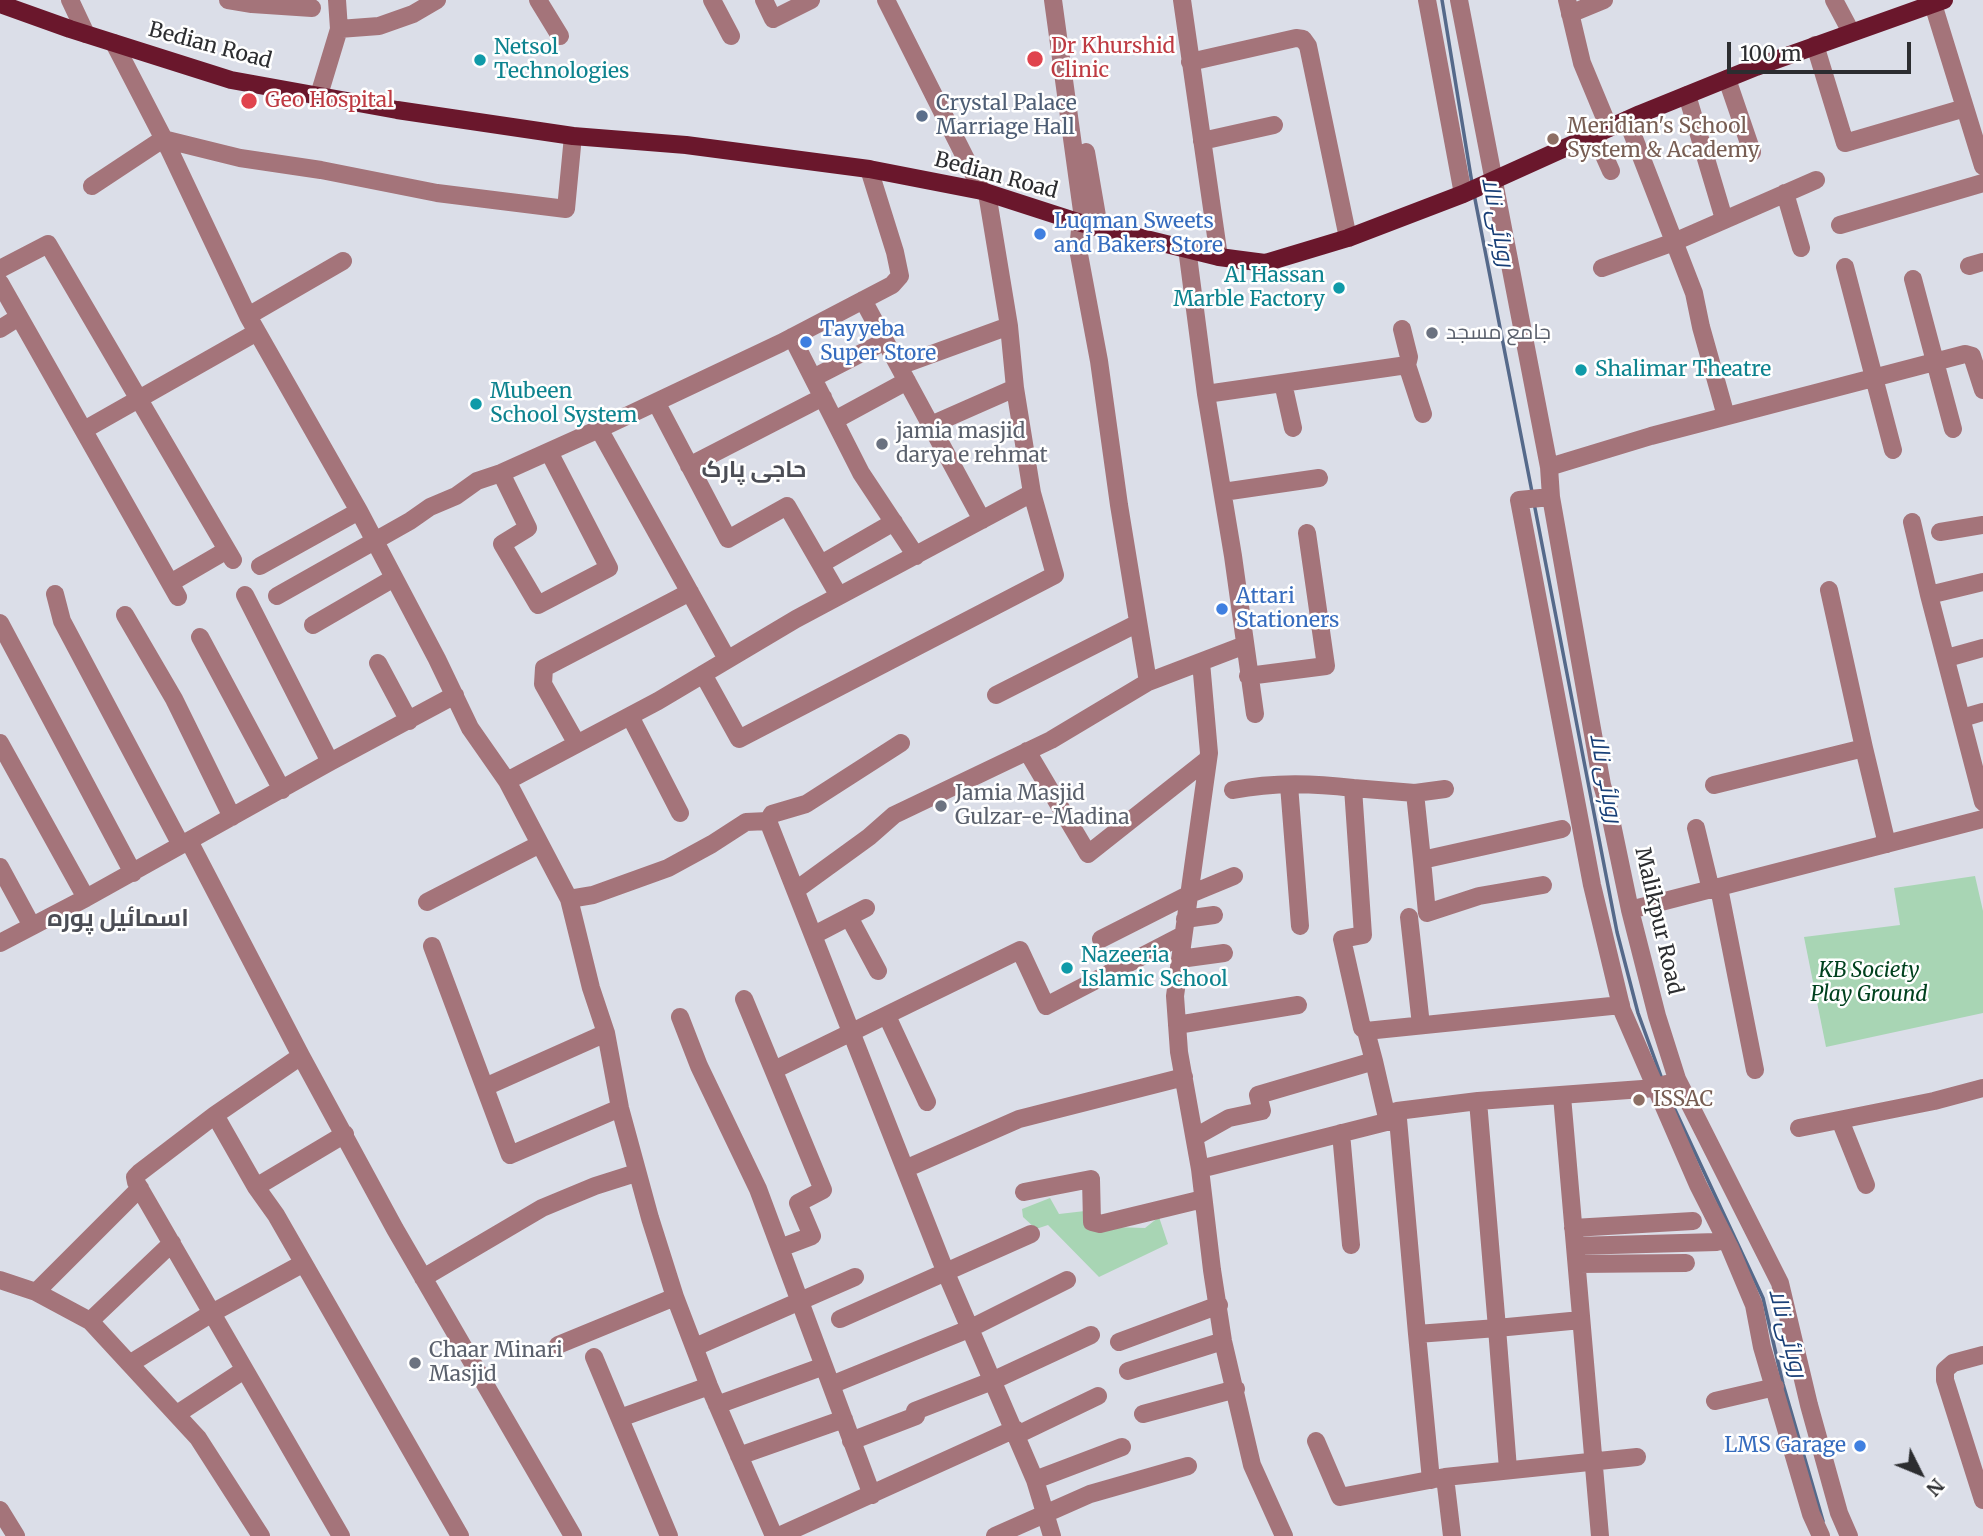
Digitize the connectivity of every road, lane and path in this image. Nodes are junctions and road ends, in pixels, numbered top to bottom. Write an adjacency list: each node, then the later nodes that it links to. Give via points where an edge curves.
1 (70, 0): 23 (street)
2 (228, 0): 20 (street)
3 (337, 0): 21 (street)
4 (437, 0): 21 (street, via 379,26)
5 (538, 0): 24 (street)
6 (712, 0): 25 (street)
7 (764, 0): 8 (street, via 773,19)
8 (811, 0)
9 (886, 0): 48 (street)
10 (1053, 0): 39 (street)
11 (1062, 0): 39 (street)
12 (1182, 0): 28 (street)
13 (1427, 0): 47 (street)
14 (1459, 0): 47 (street, Malikpur Road)
15 (1604, 0): 19 (street)
16 (1834, 0): 22 (street)
17 (1939, 2): 22 (main road, Bedian Road); 32 (street)
18 (0, 4): 23 (main road, Bedian Road)
19 (1569, 7): 35 (street)
20 (312, 8)
21 (340, 29): 30 (street)
22 (1851, 32): 27 (main road, Bedian Road)
23 (86, 34): 26 (main road, Bedian Road)
24 (559, 36)
25 (731, 36)
26 (114, 43): 30 (main road, Bedian Road, via 231,80); 37 (street)
27 (1815, 45): 29 (main road, Bedian Road); 32 (street, via 1846,143)
28 (1190, 62): 38 (street); 53 (street, via 1303,39)
29 (1727, 79): 31 (main road, Bedian Road); 40 (street)
30 (319, 95): 36 (main road, Bedian Road)
31 (1687, 95): 33 (main road, Bedian Road); 50 (street)
32 (1965, 108): 41 (street)
33 (1627, 120): 35 (main road, Bedian Road); 54 (street)
34 (1274, 125): 38 (street)
35 (1602, 131): 43 (street); 47 (main road, Bedian Road)
36 (573, 136): 37 (street, via 566,209 437,193 240,158); 42 (main road, Bedian Road, via 686,145)
37 (163, 139): 46 (street); 66 (street)
38 (1202, 141): 57 (street)
39 (1079, 143): 51 (street, via 1082,211)
40 (1752, 152)
41 (1983, 166)
42 (869, 169): 48 (main road, Bedian Road); 64 (street, via 900,276)
43 (1611, 171)
44 (1816, 180): 49 (street)
45 (1983, 183): 52 (street)
46 (92, 187)
47 (1477, 188): 53 (main road, Bedian Road); 95 (street, Malikpur Road)
48 (985, 192): 51 (main road, Bedian Road); 67 (street)
49 (1785, 193): 50 (street); 56 (street)
50 (1724, 219): 54 (street)
51 (1087, 224): 55 (main road, Bedian Road); 124 (street, via 1078,249)
52 (1840, 225)
53 (1348, 238): 57 (main road, Bedian Road, via 1265,264)
54 (1674, 242): 60 (street); 85 (street, via 1694,293)
55 (1187, 248): 57 (main road, Bedian Road); 80 (street)
56 (1801, 248)
57 (1219, 257)
58 (343, 261): 66 (street)
59 (1845, 267): 75 (street)
60 (1602, 268)
61 (0, 269): 81 (street, via 48,244)
62 (1913, 279): 72 (street)
63 (0, 283): 65 (street)
64 (863, 300): 70 (street); 71 (street)
65 (19, 317): 68 (street); 91 (street)
66 (252, 324): 81 (street); 101 (street)
67 (1009, 326): 74 (street); 78 (street)
68 (0, 329)
69 (1402, 329): 73 (street)
70 (792, 337): 76 (street); 83 (street)
71 (886, 341): 74 (street); 76 (street)
72 (1935, 362): 75 (street); 79 (street, via 1972,356); 90 (street)
73 (1407, 365): 77 (street); 84 (street)
74 (903, 373): 86 (street); 87 (street)
75 (1874, 376): 85 (street); 92 (street)
76 (813, 378): 82 (street)
77 (1283, 383): 80 (street); 88 (street)
78 (1015, 388): 87 (street); 99 (street)
79 (1983, 390)
80 (1206, 394): 98 (street)
81 (139, 397): 91 (street); 91 (street, via 230,555 175,590)
82 (823, 397): 86 (street); 94 (street)
83 (656, 402): 89 (street); 94 (street)
84 (1423, 414)
85 (1727, 416): 95 (street)
86 (835, 420): 103 (street, via 861,473)
87 (931, 425): 102 (street)
88 (1293, 428)
89 (599, 429): 93 (street); 115 (street)
90 (1953, 429)
91 (84, 430)
92 (1893, 450)
93 (549, 452): 96 (street); 96 (street, via 609,568 538,605 502,544 528,528)
94 (689, 466): 110 (street, via 728,539 787,506)
95 (1549, 467): 100 (street, Malikpur Road)
96 (501, 473): 108 (street, via 477,481)
97 (1319, 478): 98 (street)
98 (1223, 492): 127 (street)
99 (1032, 493): 102 (street); 133 (street, via 1055,575 739,739)
100 (1548, 497): 121 (street, Malikpur Road); 121 (street, via 1519,500)
101 (359, 511): 108 (street); 111 (street)
102 (982, 520): 109 (street)
103 (894, 522): 109 (street); 110 (street)
104 (1912, 522): 118 (street)
105 (1983, 525): 106 (street)
106 (1940, 532)
107 (1307, 533): 134 (street, via 1326,666)
108 (374, 540): 112 (street); 119 (street)
109 (916, 556): 120 (street)
110 (821, 564): 120 (street)
111 (260, 566)
112 (394, 578): 125 (street); 136 (street)
113 (1983, 582): 118 (street)
114 (1829, 590): 146 (street)
115 (690, 592): 130 (street); 145 (street, via 544,668 543,684)
116 (55, 594): 166 (street, via 62,621)
117 (245, 595): 149 (street)
118 (1929, 595): 129 (street)
119 (277, 596)
120 (839, 596): 130 (street)
121 (1555, 606): 154 (street, Malikpur Road); 154 (street)
122 (125, 615): 161 (street, via 174,699)
123 (0, 623): 171 (street)
124 (1138, 623): 135 (street); 137 (street)
125 (313, 625)
126 (201, 637): 156 (street)
127 (1245, 645): 131 (street); 134 (street)
128 (1983, 648): 129 (street)
129 (1947, 657): 141 (street)
130 (727, 659): 133 (street)
131 (1201, 662): 135 (street); 148 (street)
132 (378, 663): 142 (street)
133 (703, 674): 140 (street)
134 (1248, 676): 139 (street)
135 (1148, 682): 147 (street)
136 (455, 695): 142 (street); 150 (street, via 470,728)
137 (996, 695)
138 (1983, 712): 141 (street)
139 (1255, 714)
140 (630, 716): 145 (street); 160 (street)
141 (1962, 718): 159 (street)
142 (409, 721): 149 (street)
143 (0, 743): 177 (street)
144 (901, 743): 163 (street, via 806,804 772,814)
145 (577, 744): 150 (street)
146 (1864, 748): 152 (street); 168 (street)
147 (1027, 751): 148 (street, via 1088,855); 175 (street, via 894,815)
148 (1208, 759): 176 (street)
149 (330, 762): 156 (street)
150 (507, 781): 167 (street)
151 (1289, 785): 153 (street); 157 (street); 186 (street)
152 (1714, 785)
153 (1353, 788): 158 (street); 202 (street, via 1363,934 1342,939)
154 (1588, 788): 181 (street, Malikpur Road, via 1608,805); 197 (street, via 1592,885)
155 (1445, 789): 158 (street)
156 (282, 790): 161 (street)
157 (1233, 790)
158 (1415, 793): 169 (street)
159 (1983, 802)
160 (680, 813)
161 (232, 817): 166 (street)
162 (1983, 819): 168 (street)
163 (768, 821): 175 (street); 178 (street, via 746,822 668,868)
164 (1696, 828): 174 (street)
165 (1562, 829): 169 (street)
166 (185, 843): 171 (street); 205 (street)
167 (540, 844): 178 (street); 179 (street)
168 (1887, 844): 174 (street)
169 (1422, 860): 173 (street, via 1427,913 1479,896)
170 (0, 867): 185 (street)
171 (133, 873): 177 (street)
172 (1234, 876): 176 (street)
173 (1543, 885)
174 (1715, 889): 181 (street); 208 (street)
175 (796, 890): 188 (street)
176 (1188, 895): 187 (street); 189 (street)
177 (86, 898): 185 (street)
178 (569, 899): 203 (street)
179 (427, 902)
180 (866, 908): 183 (street)
181 (1630, 910): 210 (street, Malikpur Road, via 1657,1016)
182 (1214, 915): 187 (street)
183 (849, 917): 188 (street); 194 (street)
184 (1409, 917): 201 (street)
185 (32, 926): 190 (street)
186 (1300, 926)
187 (1184, 927): 193 (street); 198 (street, via 1046,1006 1020,950)
188 (814, 935): 204 (street)
189 (1101, 939)
190 (0, 943)
191 (432, 946): 211 (street)
192 (1224, 953): 193 (street)
193 (1180, 959): 200 (street)
194 (878, 971)
195 (744, 999): 207 (street)
196 (1298, 1005): 200 (street)
197 (1621, 1005): 201 (street); 210 (street)
198 (887, 1016): 204 (street); 215 (street)
199 (680, 1017): 238 (street)
200 (1177, 1025): 209 (street)
201 (1421, 1026): 202 (street)
202 (1366, 1031): 206 (street)
203 (606, 1033): 211 (street); 216 (street)
204 (854, 1033): 207 (street); 224 (street)
205 (301, 1056): 217 (street); 222 (street)
206 (1374, 1061): 218 (street); 223 (street, via 1258,1095 1262,1111 1229,1118)
207 (774, 1070): 238 (street, via 823,1190 799,1203 812,1236)
208 (1755, 1070)
209 (1184, 1077): 223 (street); 224 (street, via 1019,1119)
210 (1668, 1083): 213 (street); 249 (street); 249 (street, Malikpur Road, via 1780,1283)
211 (485, 1087): 216 (street, via 510,1155)
212 (1983, 1088): 219 (street)
213 (1562, 1096): 214 (street); 237 (street)
214 (1478, 1101): 218 (street, via 1397,1111); 255 (street)
215 (927, 1102)
216 (620, 1108): 226 (street)
217 (215, 1115): 228 (street); 229 (street, via 139,1173 135,1177)
218 (1393, 1120): 221 (street); 257 (street)
219 (1840, 1120): 220 (street); 227 (street)
220 (1799, 1128)
221 (1341, 1133): 225 (street); 236 (street)
222 (345, 1134): 228 (street); 243 (street)
223 (1195, 1137): 225 (street)
224 (905, 1169): 241 (street)
225 (1200, 1169): 231 (street)
226 (636, 1173): 243 (street, via 542,1208); 247 (street)
227 (1866, 1185)
228 (256, 1187): 240 (street)
229 (140, 1188): 235 (street); 246 (street)
230 (1024, 1192): 231 (street, via 1091,1179 1093,1222 1100,1224)
231 (1203, 1199): 250 (street)
232 (1693, 1221): 237 (street)
233 (1031, 1234): 241 (street)
234 (1717, 1242): 237 (street)
235 (172, 1244): 251 (street); 254 (street)
236 (1351, 1245)
237 (1575, 1246): 239 (street); 253 (street)
238 (780, 1248): 248 (street)
239 (1686, 1262)
240 (302, 1264): 251 (street); 299 (street)
241 (946, 1273): 252 (street); 256 (street)
242 (855, 1277): 248 (street)
243 (423, 1278): 300 (street)
244 (0, 1280): 246 (street)
245 (1067, 1280): 256 (street)
246 (36, 1292): 254 (street)
247 (676, 1297): 261 (street); 262 (street)
248 (800, 1300): 262 (street); 266 (street)
249 (1768, 1304): 272 (street, via 1762,1347); 309 (street, Malikpur Road, via 1809,1405)
250 (1219, 1305): 259 (street); 260 (street)
251 (212, 1313): 265 (street); 267 (street)
252 (840, 1319)
253 (1581, 1320): 255 (street); 287 (street)
254 (90, 1321): 265 (street)
255 (1497, 1328): 257 (street); 289 (street)
256 (969, 1329): 269 (street); 270 (street)
257 (1417, 1334): 290 (street)
258 (1091, 1335): 269 (street)
259 (1223, 1341): 268 (street); 273 (street)
260 (1119, 1342)
261 (558, 1345)
262 (695, 1347): 271 (street)
263 (1983, 1355): 292 (street, via 1953,1363 1945,1370)
264 (594, 1357): 279 (street)
265 (131, 1363): 277 (street)
266 (824, 1366): 270 (street); 276 (street)
267 (244, 1370): 277 (street); 298 (street)
268 (1128, 1371)
269 (992, 1381): 281 (street); 282 (street)
270 (831, 1385): 280 (street)
271 (709, 1386): 276 (street); 279 (street)
272 (1775, 1387): 275 (street); 308 (street)
273 (1236, 1389): 278 (street); 305 (street, via 1252,1465)
274 (1098, 1396): 281 (street)
275 (1715, 1401)
276 (717, 1405): 285 (street)
277 (177, 1413): 297 (street)
278 (1143, 1414)
279 (620, 1418): 301 (street)
280 (844, 1419): 282 (street); 285 (street)
281 (1016, 1432): 291 (street); 293 (street)
282 (851, 1441): 293 (street)
283 (1316, 1441): 290 (street, via 1340,1497)
284 (1122, 1447): 291 (street)
285 (739, 1456): 302 (street)
286 (1637, 1457): 287 (street)
287 (1593, 1462): 289 (street); 307 (street)
288 (1188, 1466): 295 (street, via 1090,1494)
289 (1508, 1469): 290 (street)
290 (1438, 1478): 306 (street)
291 (1035, 1480): 295 (street)
292 (1982, 1490)
293 (872, 1495): 302 (street)
294 (0, 1510): 296 (street)
295 (1044, 1513): 303 (street); 304 (street)
296 (16, 1536)
297 (261, 1536)
298 (341, 1536)
299 (460, 1536)
300 (573, 1536)
301 (669, 1536)
302 (777, 1536)
303 (995, 1536)
304 (1052, 1536)
305 (1284, 1536)
306 (1452, 1536)
307 (1600, 1536)
308 (1821, 1536)
309 (1849, 1536)

